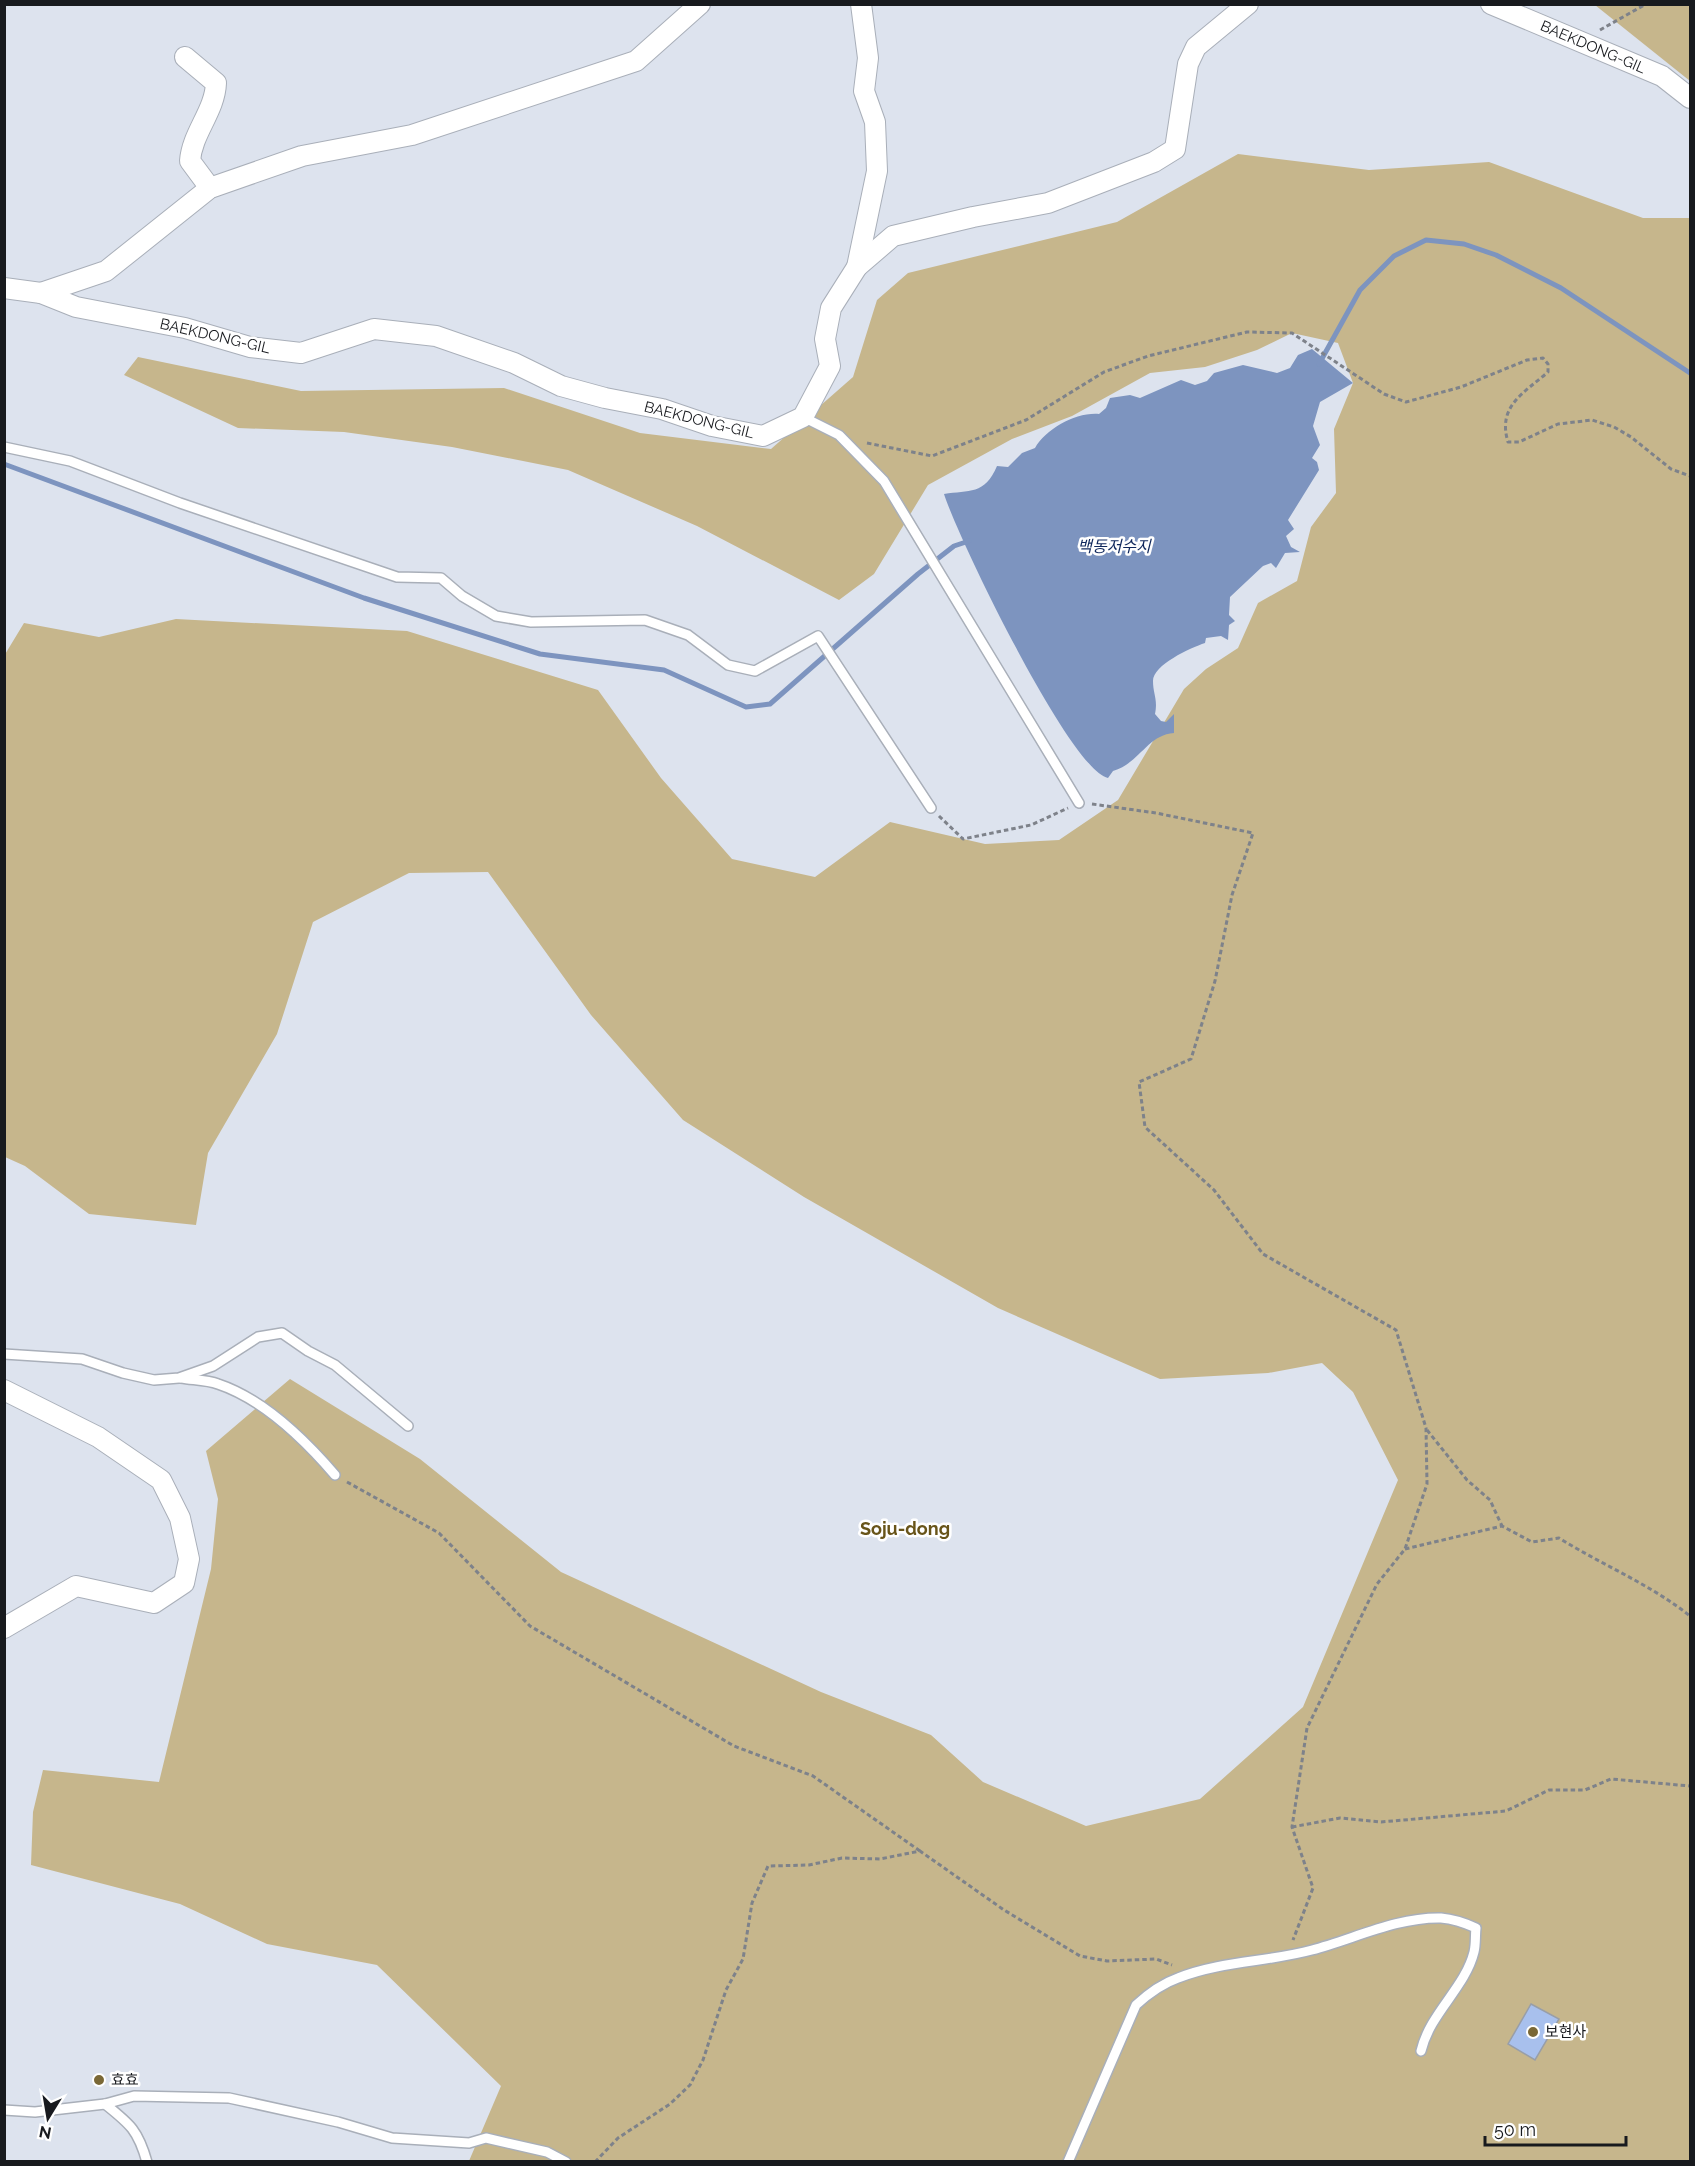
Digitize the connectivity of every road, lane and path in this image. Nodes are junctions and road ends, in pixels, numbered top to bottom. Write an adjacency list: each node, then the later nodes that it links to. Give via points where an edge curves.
1 (700, 4): 9 (street, via 636,61 412,135 302,156)
2 (861, 4): 10 (street, via 868,58 864,91 875,122 877,171)
3 (1248, 4): 10 (street, via 1196,47 1188,64 1175,149 1154,162 1048,203 893,236)
4 (1491, 4): 6 (street, BAEKDONG-GIL)
5 (1646, 4): 6 (path)
6 (1580, 41): 8 (street, BAEKDONG-GIL, via 1662,76)
7 (185, 57): 9 (street, via 216,83 216,94 191,150 190,161)
8 (1690, 98)
9 (210, 188): 12 (street, via 106,271)
10 (857, 267): 13 (street, via 831,308 825,339 830,366)
11 (4, 288): 12 (street, BAEKDONG-GIL)
12 (41, 293): 13 (street, BAEKDONG-GIL, via 76,307 185,328 250,347 301,353 374,329 435,336 514,363 561,386 763,436)
13 (803, 417): 14 (lane)
14 (839, 435): 16 (path, via 932,456 1026,420 1104,372 1148,356 1247,332 1292,333 1384,394 1406,402 1543,358 1548,372 1508,408 1504,430 1508,442 1519,442 1558,424 1592,420 1614,427 1671,469); 17 (lane, via 884,481)
15 (4, 447): 18 (lane, via 70,461 397,577 441,578 496,616 531,622 645,620 688,635 728,665 755,671 819,636)
16 (1690, 476)
17 (1079, 803): 18 (path, via 1031,825 963,839); 23 (path, via 1156,813 1253,833 1232,895 1215,981 1191,1059 1139,1082 1145,1127 1214,1190 1263,1254 1396,1330)
18 (931, 808)
19 (4, 1354): 20 (lane, via 82,1359 154,1380)
20 (179, 1378): 22 (lane, via 213,1366 258,1337 282,1333 335,1365); 24 (lane, via 216,1383 241,1394 299,1438)
21 (4, 1390): 28 (street, via 98,1437 161,1480 180,1518 189,1559 184,1583 154,1604 76,1586)
22 (408, 1426)
23 (1426, 1428): 25 (path, via 1467,1480 1490,1500); 26 (path, via 1427,1484)
24 (335, 1475): 31 (path, via 439,1533 530,1626 734,1746 813,1776)
25 (1502, 1526): 26 (path); 27 (path, via 1532,1542 1559,1538 1596,1562 1666,1596)
26 (1405, 1549): 30 (path, via 1377,1584 1307,1728)
27 (1690, 1616)
28 (4, 1628)
29 (1690, 1786): 30 (path, via 1611,1779 1585,1790 1549,1790 1506,1811 1381,1822 1340,1818)
30 (1292, 1827): 32 (path, via 1313,1888)
31 (920, 1851): 33 (path, via 1004,1910 1080,1956 1107,1961 1156,1959); 39 (path, via 880,1859 842,1858 809,1865 768,1866 752,1903 743,1959 726,1990 703,2060 690,2085 670,2104 618,2138)
32 (1287, 1956): 33 (lane); 34 (lane, via 1415,1921 1442,1918 1476,1928 1474,1952 1425,2031)
33 (1195, 1973): 40 (lane, via 1150,1991 1136,2005)
34 (1421, 2051)
35 (105, 2104): 36 (lane, via 36,2112); 37 (lane, via 140,2137); 38 (lane, via 134,2096 229,2098 392,2138 469,2143 486,2138 522,2145)
36 (4, 2110)
37 (147, 2162)
38 (566, 2162)
39 (595, 2162)
40 (1068, 2162)

